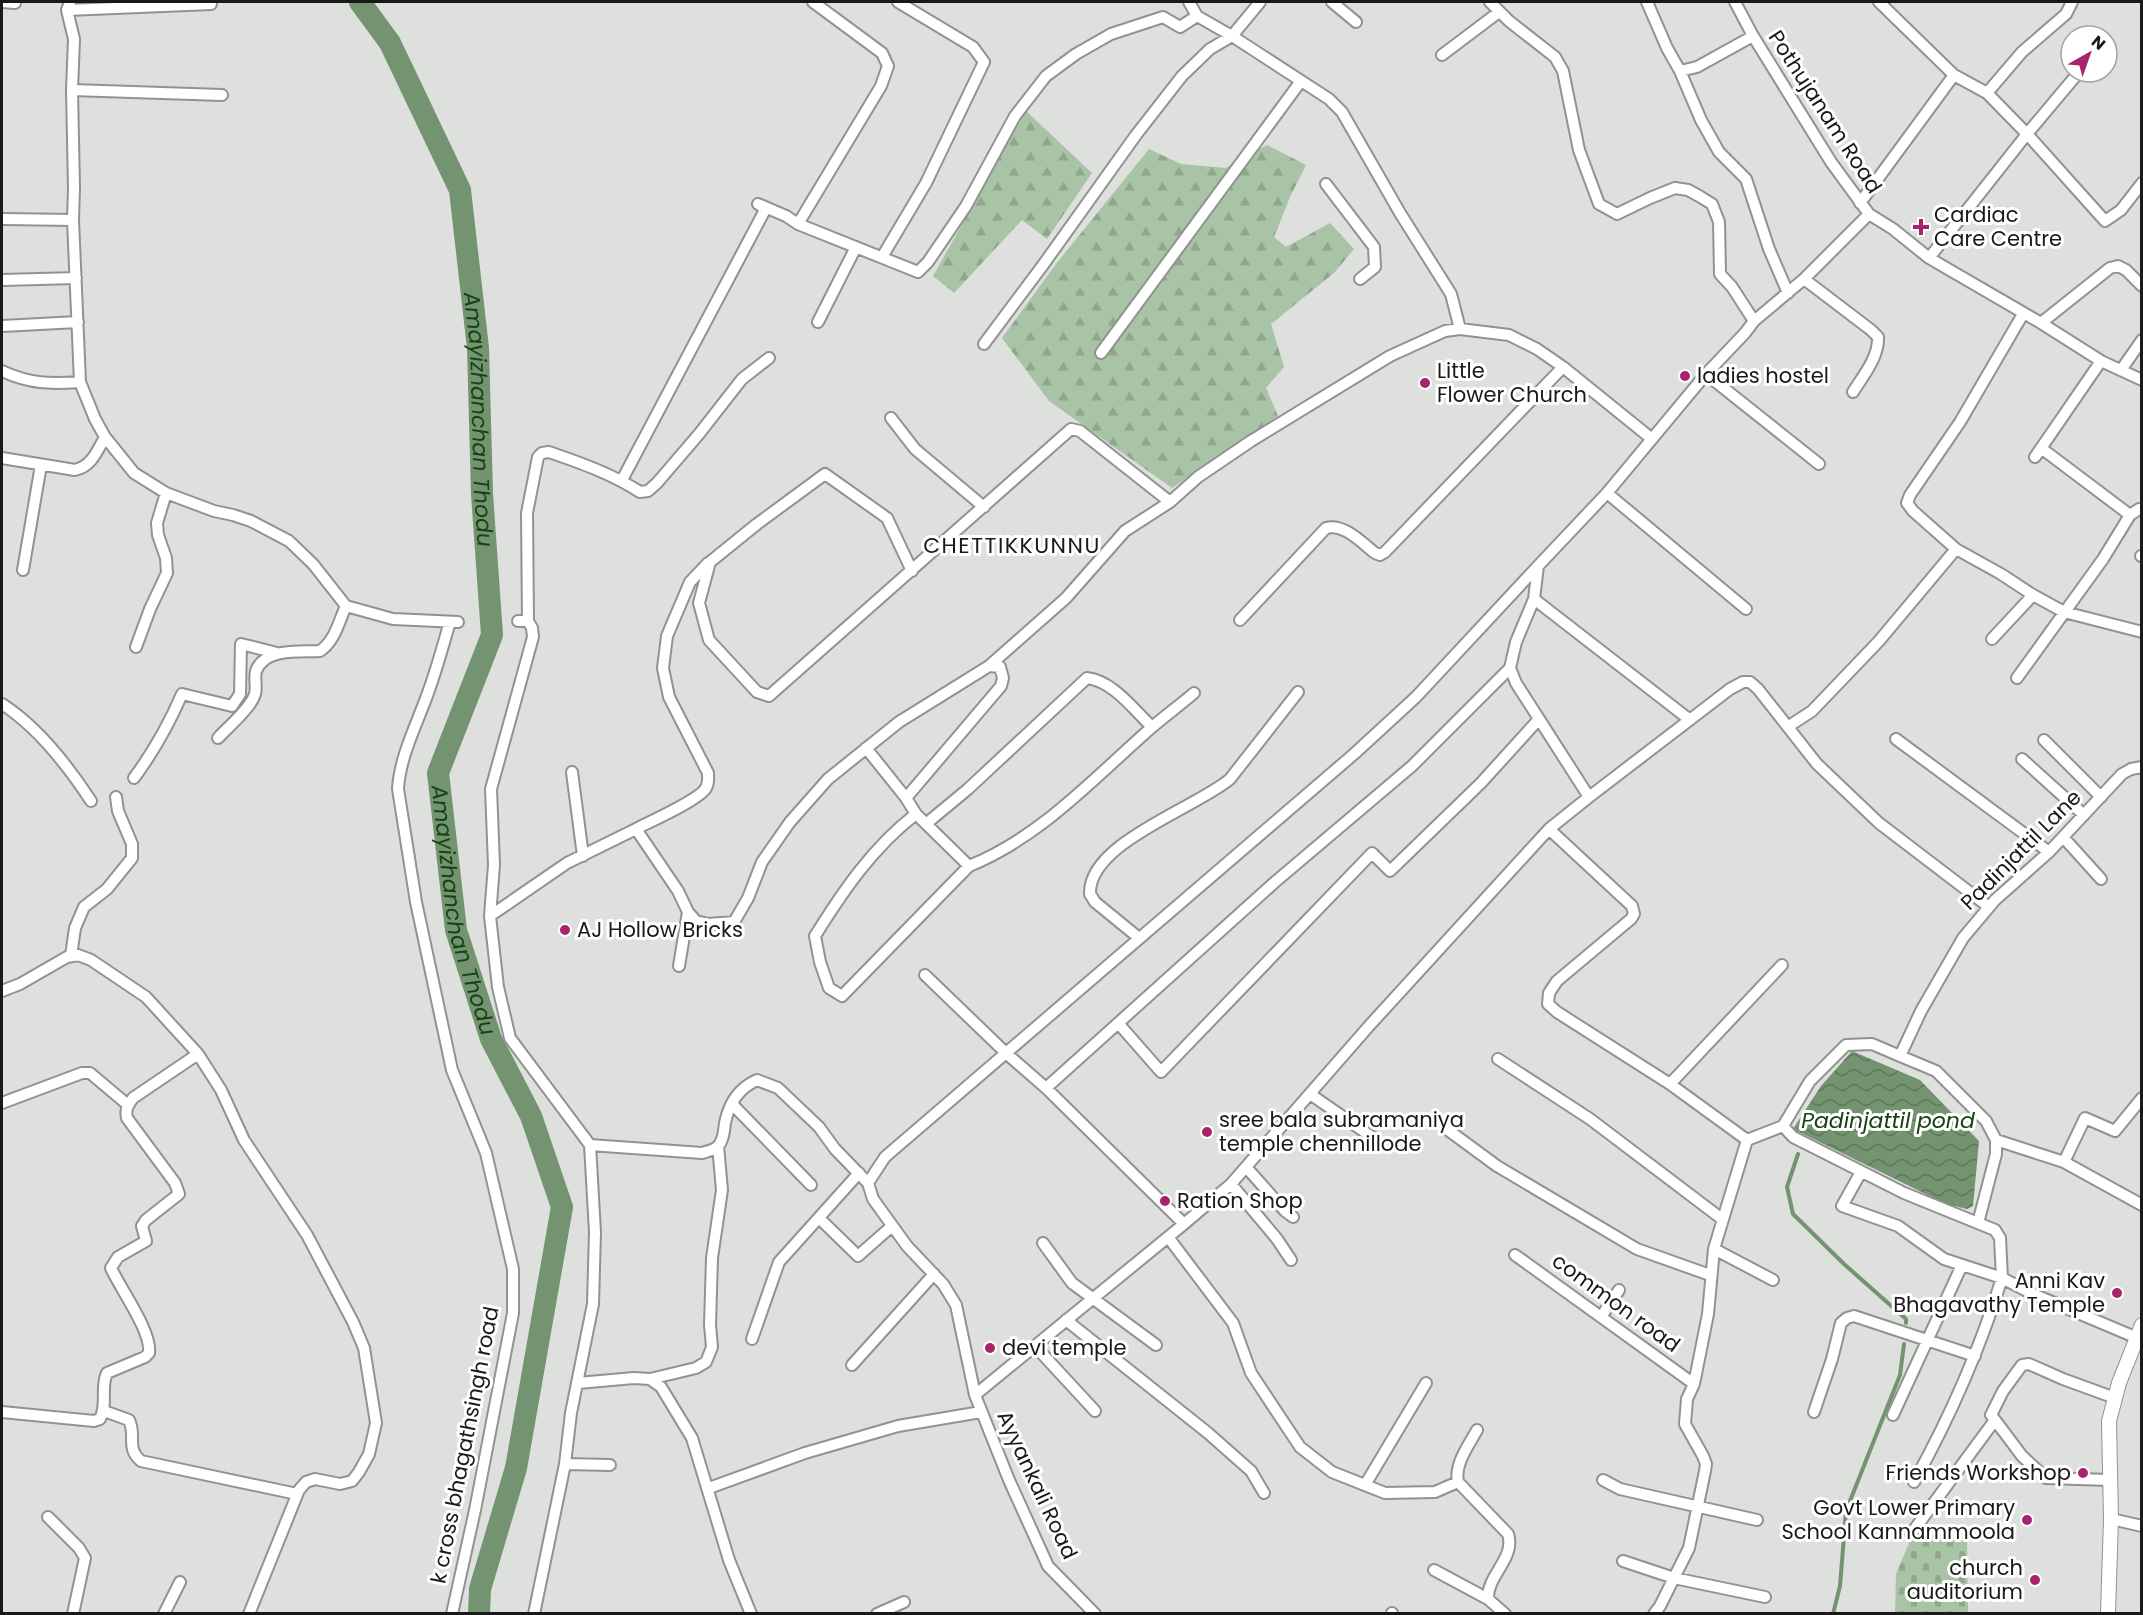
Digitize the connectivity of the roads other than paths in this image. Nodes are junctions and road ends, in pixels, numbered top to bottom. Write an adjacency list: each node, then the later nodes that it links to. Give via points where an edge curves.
1 (2, 2): 12 (street)
2 (813, 2): 35 (street, via 882,54 888,66 881,86)
3 (898, 2): 37 (street, via 973,47 984,62 926,183)
4 (1189, 2): 16 (street)
5 (1260, 2): 18 (street)
6 (1332, 2): 17 (street)
7 (1490, 2): 15 (street)
8 (1647, 2): 21 (street)
9 (1736, 2): 19 (street, Pothujanam Road)
10 (1879, 2): 22 (street)
11 (2072, 2): 26 (street, via 2066,14 2022,52)
12 (15, 3)
13 (211, 4): 14 (street)
14 (68, 6): 25 (street, via 74,39)
15 (1499, 12): 20 (street); 46 (street, via 1554,57 1563,71 1579,150 1599,204 1617,214 1675,188 1688,190 1712,204 1719,222 1720,274)
16 (1197, 16): 18 (street); 37 (street, via 1180,27 1163,17 1111,34 1046,76 1015,116 966,206 928,262 918,272)
17 (1356, 22)
18 (1232, 36): 23 (street); 53 (street, via 1210,49 1182,76)
19 (1753, 36): 21 (street, via 1697,67); 31 (street, Pothujanam Road)
20 (1442, 55)
21 (1680, 71): 44 (street, via 1719,152 1746,179)
22 (1954, 75): 26 (street); 31 (street)
23 (1301, 81): 51 (street, via 1342,112 1451,294); 54 (street)
24 (2069, 84): 28 (street)
25 (72, 90): 27 (street); 34 (street)
26 (1987, 93): 28 (street)
27 (222, 95)
28 (2026, 134): 29 (street, via 2105,222 2121,210); 38 (street)
29 (2142, 183)
30 (1326, 184): 40 (street, via 1374,247 1375,267)
31 (1860, 203): 32 (street, Pothujanam Road)
32 (1869, 214): 38 (street, Pothujanam Road); 41 (street)
33 (2, 219): 34 (street)
34 (73, 220): 39 (street)
35 (798, 224): 36 (street); 70 (street, via 758,204 765,208)
36 (856, 247): 37 (street); 48 (street)
37 (882, 257)
38 (1929, 258): 45 (street, Pothujanam Road)
39 (76, 278): 42 (street); 47 (street)
40 (1360, 279)
41 (1804, 279): 44 (street); 63 (street, via 1878,337 1874,357)
42 (2, 280)
43 (2142, 286): 49 (street, via 2126,270 2110,268)
44 (1788, 293): 46 (street)
45 (2023, 314): 49 (street, Pothujanam Road); 76 (street, via 1960,422 1907,502)
46 (1754, 321): 60 (street)
47 (78, 322): 50 (street); 62 (street)
48 (818, 322)
49 (2041, 323): 56 (street, Pothujanam Road)
50 (2, 326)
51 (1460, 329): 57 (street, via 1509,335); 73 (street, via 1445,331 1389,356 1242,447)
52 (2142, 340): 58 (street)
53 (984, 344)
54 (1101, 353)
55 (769, 358): 70 (street, via 742,379 699,435 648,491 640,492)
56 (2102, 361): 58 (street, Pothujanam Road); 75 (street, via 2038,453)
57 (1563, 367): 66 (street); 86 (street, via 1385,552 1376,553 1334,526 1326,528)
58 (2121, 370): 61 (street, Pothujanam Road)
59 (2, 371): 62 (street, via 22,380 50,384)
60 (1706, 374): 66 (street); 68 (street)
61 (2142, 380)
62 (80, 382): 65 (street)
63 (1853, 392)
64 (891, 418): 74 (street, via 915,449)
65 (105, 437): 69 (street, via 89,464 82,468); 71 (street, via 134,473)
66 (1652, 439): 72 (street)
67 (2, 458): 69 (street)
68 (1819, 464)
69 (40, 465): 79 (street)
70 (622, 480): 126 (street, via 549,452 538,457 527,513 523,621 532,628 533,637 491,789 494,865)
71 (166, 493): 83 (street, via 251,521 289,541); 89 (street, via 157,523 167,573)
72 (1607, 493): 78 (street); 84 (street)
73 (1170, 502): 74 (street, via 1080,431 1071,429); 91 (street, via 1125,531 1066,598)
74 (984, 507): 80 (street)
75 (2138, 510): 85 (street)
76 (1956, 549): 81 (street); 99 (street, via 1879,641 1812,711)
77 (710, 562): 80 (street, via 825,474 887,518); 80 (street, via 699,603 709,640 757,692 769,696); 117 (street, via 690,582 667,636 663,668 669,697 709,780 696,797)
78 (1538, 566): 82 (street); 127 (street, via 1416,697)
79 (23, 570)
80 (912, 571)
81 (2033, 595): 85 (street); 88 (street)
82 (1534, 599): 92 (street); 98 (street)
83 (346, 606): 90 (street, via 325,648); 227 (street, k cross bhagathsingh road, via 393,619 454,622 404,759 398,789 416,902 452,1070 486,1153 513,1269 513,1313)
84 (1746, 609)
85 (2064, 612): 87 (street); 93 (street)
86 (1240, 620)
87 (2142, 632)
88 (1992, 639)
89 (136, 647)
90 (277, 653): 101 (street, via 258,667 255,695); 108 (street, via 241,644 240,694 232,706 182,694 170,724)
91 (989, 666): 104 (street, via 899,722); 112 (street, via 1000,668 1001,686)
92 (1510, 668): 97 (street); 133 (street, via 1412,766)
93 (2017, 678)
94 (1298, 692): 127 (street, via 1230,779 1119,846 1092,879 1090,894 1095,902)
95 (1194, 693): 100 (street)
96 (2, 704): 113 (street, via 49,747)
97 (1539, 719): 110 (street); 133 (street, via 1481,783 1390,871 1372,853 1161,1071)
98 (1690, 720): 99 (street, via 1730,689 1750,682); 110 (street)
99 (1789, 726): 124 (street, via 1817,764 1879,823)
100 (1152, 728): 116 (street, via 1111,688 1087,678); 122 (street, via 1065,806 1004,849)
101 (218, 738)
102 (1896, 739): 120 (street)
103 (2044, 740): 111 (street)
104 (866, 748): 112 (street); 125 (street, via 828,779 790,822 762,862 734,922 708,924 696,921)
105 (2022, 759): 115 (street)
106 (2142, 767): 111 (street, Padinjattil Lane, via 2122,774)
107 (572, 772): 121 (street)
108 (134, 778)
109 (116, 797): 128 (street, via 132,844 132,858 107,890 84,907 75,928)
110 (1589, 797): 118 (street)
111 (2101, 797): 115 (street, Padinjattil Lane)
112 (906, 798): 114 (street)
113 (91, 801)
114 (916, 814): 116 (street); 122 (street, via 871,856 815,936 829,988 842,996)
115 (2084, 816): 119 (street, Padinjattil Lane)
116 (927, 823): 122 (street)
117 (636, 829): 121 (street); 125 (street)
118 (1549, 829): 138 (street, via 1632,906 1634,914 1557,981 1549,993 1548,1004); 140 (street)
119 (2063, 837): 120 (street, Padinjattil Lane); 123 (street)
120 (2049, 852): 124 (street, Padinjattil Lane)
121 (583, 856): 126 (street, via 535,883)
122 (969, 866)
123 (2101, 879)
124 (1989, 907): 136 (street, Padinjattil Lane, via 1963,938)
125 (688, 912): 129 (street)
126 (490, 916): 150 (street, via 498,987 510,1038)
127 (1139, 938): 135 (street)
128 (71, 956): 132 (street); 134 (street, via 91,960 146,997)
129 (679, 966)
130 (1782, 966): 138 (street)
131 (925, 975): 135 (street)
132 (2, 991)
133 (1118, 1023): 139 (street)
134 (198, 1054): 144 (street); 210 (street, via 221,1090 244,1140 307,1235 364,1348 376,1423 369,1454 352,1481 340,1484 315,1479 306,1482)
135 (1007, 1054): 139 (street); 156 (street, via 885,1158)
136 (1900, 1056): 145 (street, via 1872,1044 1846,1045 1810,1081); 149 (street, via 1936,1071 1986,1121)
137 (1498, 1059): 162 (street, via 1590,1119)
138 (1670, 1084): 148 (street)
139 (1046, 1088): 164 (street)
140 (1310, 1094): 147 (street); 153 (street)
141 (2142, 1098): 152 (street, via 2115,1131 2085,1118)
142 (2, 1103): 144 (street, via 90,1073)
143 (732, 1104): 151 (street); 155 (street, Ayyankali Road, via 745,1085 757,1080 778,1088); 158 (street)
144 (128, 1105): 193 (street, via 127,1118 176,1183 179,1194 146,1220 142,1226 146,1241 118,1257 111,1268 150,1345 145,1358 107,1373)
145 (1783, 1126): 148 (street); 154 (street, via 1793,1137)
146 (1448, 1130): 173 (street, via 1497,1166 1637,1249)
147 (1375, 1139)
148 (1747, 1140): 162 (street)
149 (1996, 1140): 152 (street); 163 (street)
150 (590, 1145): 151 (street, via 702,1153); 188 (street, via 595,1232 593,1304)
151 (718, 1146): 187 (street, via 722,1190 712,1258 712,1347 706,1362 696,1368)
152 (2064, 1162): 159 (street)
153 (1246, 1167): 157 (street); 160 (street)
154 (1861, 1172): 163 (street); 171 (street, via 1842,1206 1898,1226 1944,1259)
155 (859, 1173): 156 (street, Ayyankali Road); 161 (street)
156 (868, 1183): 165 (street, Ayyankali Road, via 873,1199)
157 (1231, 1184): 164 (street); 170 (street)
158 (811, 1185)
159 (2142, 1205)
160 (1293, 1217)
161 (819, 1218): 165 (street, via 858,1256); 181 (street, via 779,1262)
162 (1722, 1219): 168 (street)
163 (1978, 1223): 174 (street, via 1995,1230 2000,1238)
164 (1184, 1224): 166 (street)
165 (892, 1226): 172 (street, Ayyankali Road)
166 (1168, 1237): 177 (street); 207 (street, via 1233,1323 1251,1373 1300,1447 1332,1472)
167 (1043, 1244): 177 (street, via 1072,1283)
168 (1714, 1249): 173 (street); 175 (street)
169 (1515, 1254): 178 (street, common road)
170 (1291, 1260)
171 (1962, 1265): 174 (street); 182 (street)
172 (933, 1274): 186 (street); 191 (street, Ayyankali Road, via 956,1305)
173 (1710, 1275): 190 (street, via 1708,1314)
174 (2002, 1278): 180 (street, via 2033,1294); 185 (street)
175 (1773, 1280)
176 (1619, 1290): 178 (street)
177 (1092, 1298): 179 (street); 183 (street)
178 (1601, 1317): 190 (street, common road)
179 (1066, 1320): 184 (street); 209 (street, via 1208,1433 1251,1471)
180 (2140, 1334): 192 (main road)
181 (752, 1339)
182 (1928, 1341): 185 (street); 197 (street, via 1854,1316 1847,1318 1841,1323); 198 (street)
183 (1156, 1345)
184 (1035, 1346): 191 (street); 194 (street)
185 (1975, 1356): 206 (street)
186 (852, 1365)
187 (650, 1379): 188 (street); 208 (street, via 661,1387 692,1438)
188 (579, 1383): 201 (street)
189 (1426, 1383): 207 (street)
190 (1694, 1384): 211 (street, via 1687,1399 1685,1424 1706,1464)
191 (975, 1395): 196 (street, Ayyankali Road)
192 (2115, 1398): 199 (street, via 2029,1364 2022,1365 1991,1415); 204 (main road, via 2109,1421)
193 (105, 1411): 195 (street, via 94,1421); 210 (street, via 129,1420 131,1449 141,1461)
194 (1095, 1411)
195 (2, 1412)
196 (981, 1412): 208 (street, via 898,1426 806,1453); 231 (street, Ayyankali Road, via 1048,1566)
197 (1814, 1412)
198 (1893, 1415)
199 (1995, 1420): 204 (street, via 2022,1456 2046,1478); 216 (street)
200 (1477, 1430): 205 (street, via 1459,1463)
201 (565, 1464): 202 (street); 228 (street)
202 (610, 1465)
203 (1603, 1480): 211 (street, via 1620,1489)
204 (2110, 1480): 213 (main road)
205 (1458, 1482): 207 (street, via 1435,1492 1384,1493); 222 (street, via 1508,1534 1511,1543 1489,1586)
206 (1914, 1482)
207 (1365, 1485)
208 (709, 1488): 229 (street, via 729,1560)
209 (1264, 1493)
210 (297, 1494): 226 (street)
211 (1697, 1508): 214 (street); 219 (street, via 1689,1548)
212 (48, 1517): 224 (street, via 85,1558)
213 (2111, 1519): 215 (street); 234 (main road)
214 (1757, 1520)
215 (2142, 1526)
216 (1911, 1534)
217 (1623, 1561): 219 (street)
218 (1434, 1570): 222 (street)
219 (1674, 1578): 221 (street); 233 (street)
220 (180, 1582): 225 (street)
221 (1765, 1597)
222 (1488, 1599): 232 (street)
223 (904, 1602): 230 (street)
224 (73, 1614)
225 (164, 1614)
226 (249, 1614)
227 (452, 1614)
228 (534, 1614)
229 (751, 1614)
230 (877, 1614)
231 (1095, 1614)
232 (1506, 1614)
233 (1654, 1614)
234 (2108, 1614)

